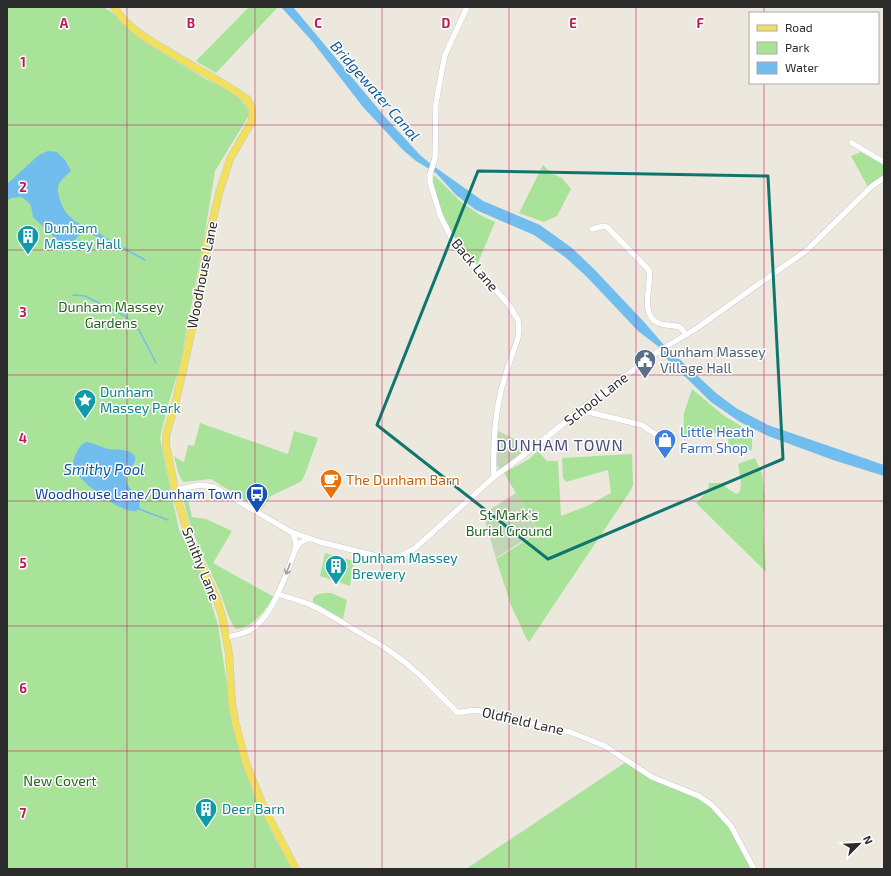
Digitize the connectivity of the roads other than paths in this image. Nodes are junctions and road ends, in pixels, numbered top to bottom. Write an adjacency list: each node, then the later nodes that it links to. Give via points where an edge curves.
1 (114, 7): 11 (main road, Woodhouse Lane, via 120,16 150,41 242,95 253,112 252,121 230,159 219,193 206,249 195,316 166,435 168,462)
2 (467, 7): 10 (street, Back Lane, via 445,55 436,104 435,161 430,172 430,182 434,199 453,241 509,304 518,320 518,338 497,411)
3 (852, 143): 4 (street)
4 (884, 162)
5 (884, 178): 7 (street, School Lane, via 872,186 807,250)
6 (592, 229): 7 (street, via 607,227 649,270 647,302 651,314 658,323 680,327)
7 (686, 334): 8 (street, School Lane, via 667,345)
8 (580, 410): 9 (street, via 642,425); 10 (street, School Lane)
9 (655, 434)
10 (494, 478): 13 (street, School Lane, via 414,549 400,556 378,557)
11 (175, 490): 12 (street, via 200,485 214,487); 16 (main road, Smithy Lane, via 188,535 216,596)
12 (292, 532): 13 (street, School Lane); 14 (street)
13 (308, 539): 14 (street)
14 (296, 548): 15 (street, one-way to 15)
15 (278, 594): 16 (street, via 255,627); 18 (street, Oldfield Lane, via 321,610 384,647 423,678 457,712 481,711 570,732 605,746 652,777 699,796 712,805 731,826)
16 (227, 638): 17 (main road, Smithy Lane, via 232,703 242,748 264,808)
17 (296, 869)
18 (754, 869)

